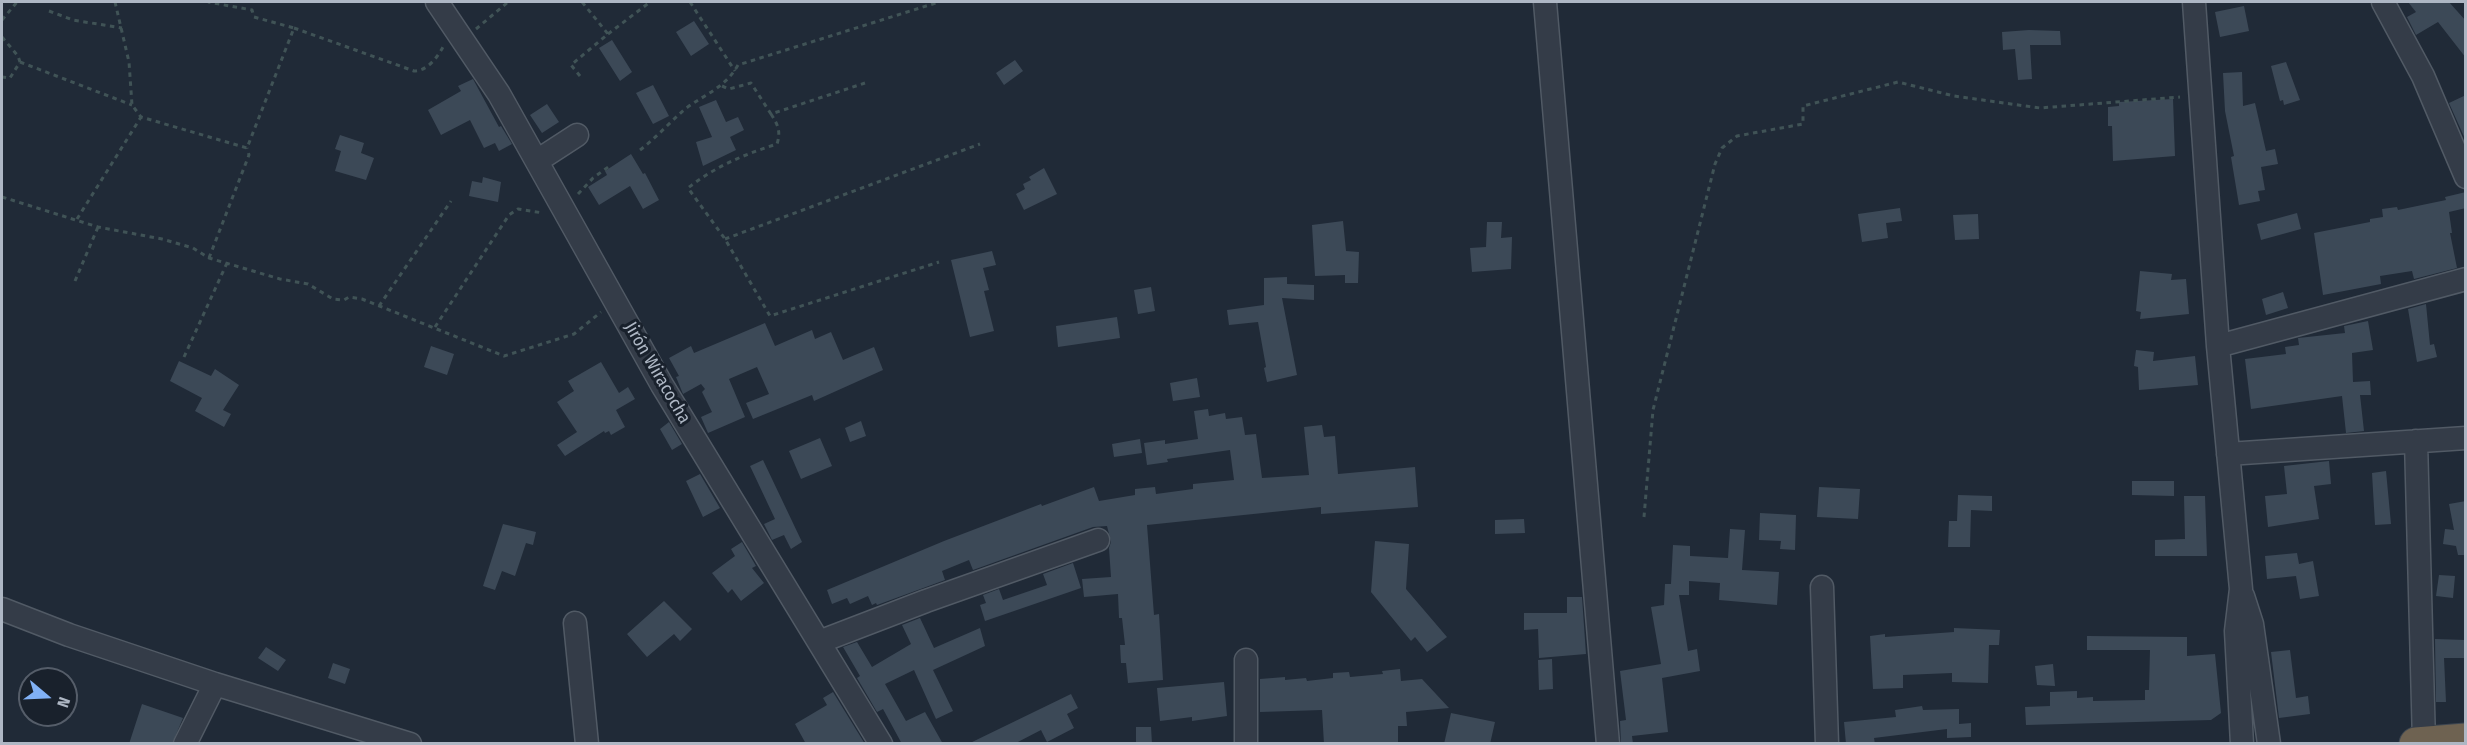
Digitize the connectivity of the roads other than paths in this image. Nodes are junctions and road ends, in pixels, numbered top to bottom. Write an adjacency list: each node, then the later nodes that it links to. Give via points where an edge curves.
1 (437, 2): 6 (street, Jirón Wiracocha, via 499,94)
2 (1545, 2): 27 (street)
3 (2194, 2): 9 (street)
4 (2383, 2): 7 (street, via 2423,76)
5 (577, 135): 6 (street)
6 (537, 161): 18 (street, Jirón Wiracocha, via 555,210 615,301)
7 (2466, 177)
8 (2466, 279): 9 (street)
9 (2218, 346): 12 (street)
10 (2466, 438): 11 (street)
11 (2416, 441): 12 (street); 21 (street)
12 (2228, 454): 15 (street)
13 (1098, 540): 18 (street)
14 (1822, 587): 28 (street)
15 (2241, 589): 29 (street, via 2236,631); 30 (street, via 2252,624)
16 (2, 609): 20 (street)
17 (575, 623): 24 (street)
18 (819, 642): 25 (street, Jirón Wiracocha)
19 (1246, 660): 26 (street)
20 (215, 684): 22 (street); 23 (street)
21 (2438, 742)
22 (403, 743)
23 (185, 744)
24 (587, 744)
25 (881, 744)
26 (1246, 744)
27 (1608, 744)
28 (1827, 744)
29 (2242, 744)
30 (2269, 744)

